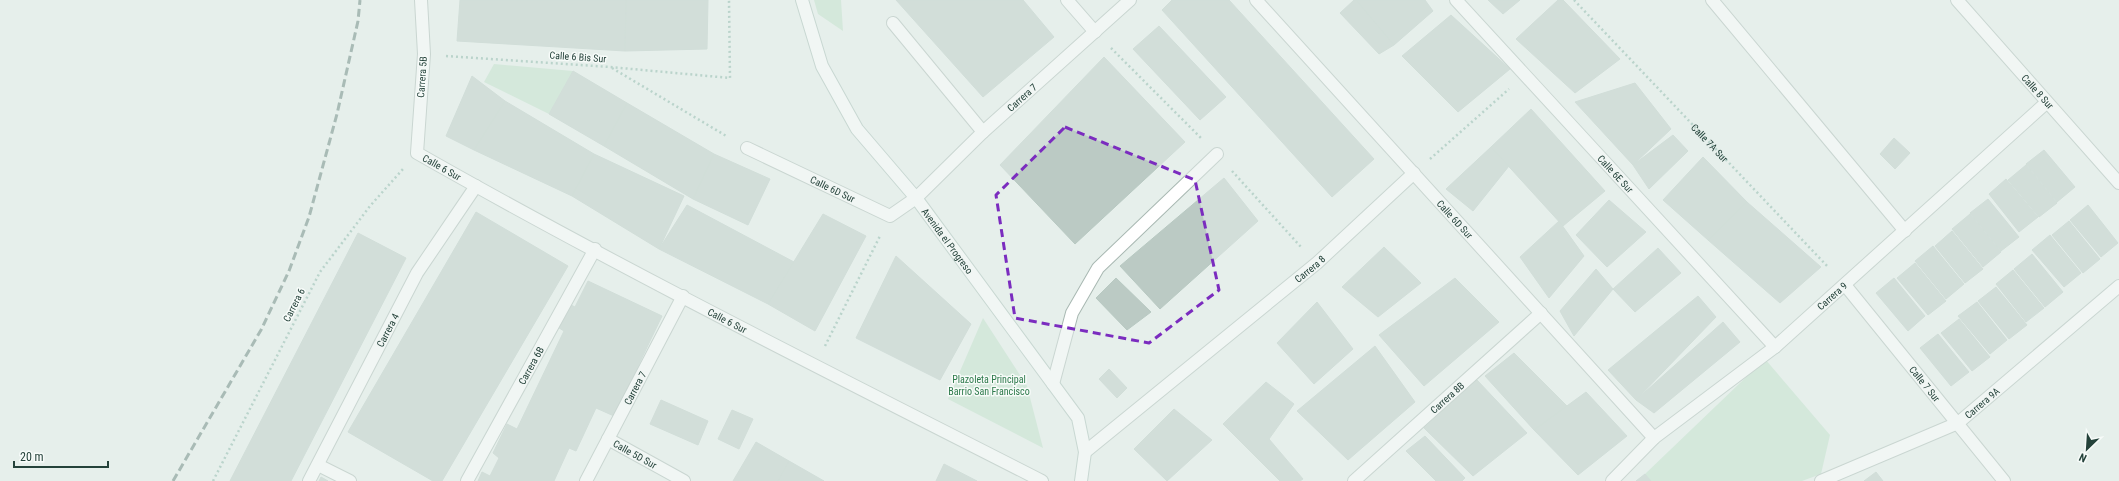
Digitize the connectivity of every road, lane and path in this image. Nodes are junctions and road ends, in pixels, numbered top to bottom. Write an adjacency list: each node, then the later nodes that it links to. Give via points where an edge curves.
1 (421, 0): 13 (street, Carrera 5B)
2 (729, 0): 14 (path, Calle 6 Bis Sur, via 730,78)
3 (802, 0): 24 (street, Avenida el Progreso, via 822,66 858,129)
4 (1067, 0): 12 (street)
5 (1130, 0): 12 (street, Carrera 7)
6 (1256, 0): 21 (street, Calle 6D Sur)
7 (1456, 0): 15 (street, Calle 6E Sur)
8 (1574, 0): 28 (path, Calle 7A Sur)
9 (1712, 0): 26 (street)
10 (1957, 0): 16 (street, Calle 8 Sur)
11 (893, 23): 17 (street)
12 (1095, 32): 17 (street, Carrera 7)
13 (424, 54): 14 (path, Calle 6 Bis Sur); 19 (street, Carrera 5B)
14 (610, 67): 18 (path)
15 (1526, 74): 21 (path); 32 (street, Calle 6E Sur)
16 (2046, 103): 22 (street, Calle 8 Sur); 26 (street, Carrera 9)
17 (982, 132): 24 (street, Carrera 7)
18 (747, 148): 25 (street, Calle 6D Sur)
19 (417, 153): 23 (street, Calle 6 Sur); 40 (path, Carrera 6, via 370,206 320,272)
20 (1217, 154): 34 (street, via 1098,268 1072,313)
21 (1414, 174): 31 (street, Calle 6D Sur); 38 (street, Carrera 8, via 1317,263)
22 (2119, 183)
23 (476, 186): 27 (street, Calle 6 Sur); 39 (street, Carrera 4, via 417,274)
24 (916, 198): 25 (street); 34 (street, Avenida el Progreso)
25 (890, 216): 33 (path)
26 (1905, 231): 28 (street, Carrera 9)
27 (595, 249): 30 (street, Calle 6 Sur); 43 (street, Carrera 6B)
28 (1845, 285): 32 (street, Carrera 9); 35 (street, Calle 7 Sur)
29 (2119, 286): 35 (street, Carrera 9A)
30 (683, 296): 33 (street, Calle 6 Sur); 37 (street, Carrera 7)
31 (1541, 313): 36 (street, Calle 6D Sur); 48 (street, Carrera 8B)
32 (1775, 347): 36 (street, Carrera 9)
33 (815, 365): 46 (street, Calle 6 Sur)
34 (1054, 384): 38 (street, Avenida el Progreso, via 1078,418)
35 (1958, 423): 50 (street, Carrera 9A); 51 (street, Calle 7 Sur)
36 (1654, 438): 49 (street, Carrera 9)
37 (608, 439): 44 (street, Carrera 7); 45 (street, Calle 5D Sur)
38 (1085, 452): 47 (street, Avenida el Progreso)
39 (318, 465): 41 (street, Carrera 4); 42 (street)
40 (212, 481)
41 (309, 481)
42 (350, 481)
43 (467, 481)
44 (586, 481)
45 (684, 481)
46 (1042, 481)
47 (1081, 481)
48 (1354, 481)
49 (1612, 481)
50 (1821, 481)
51 (2004, 481)

